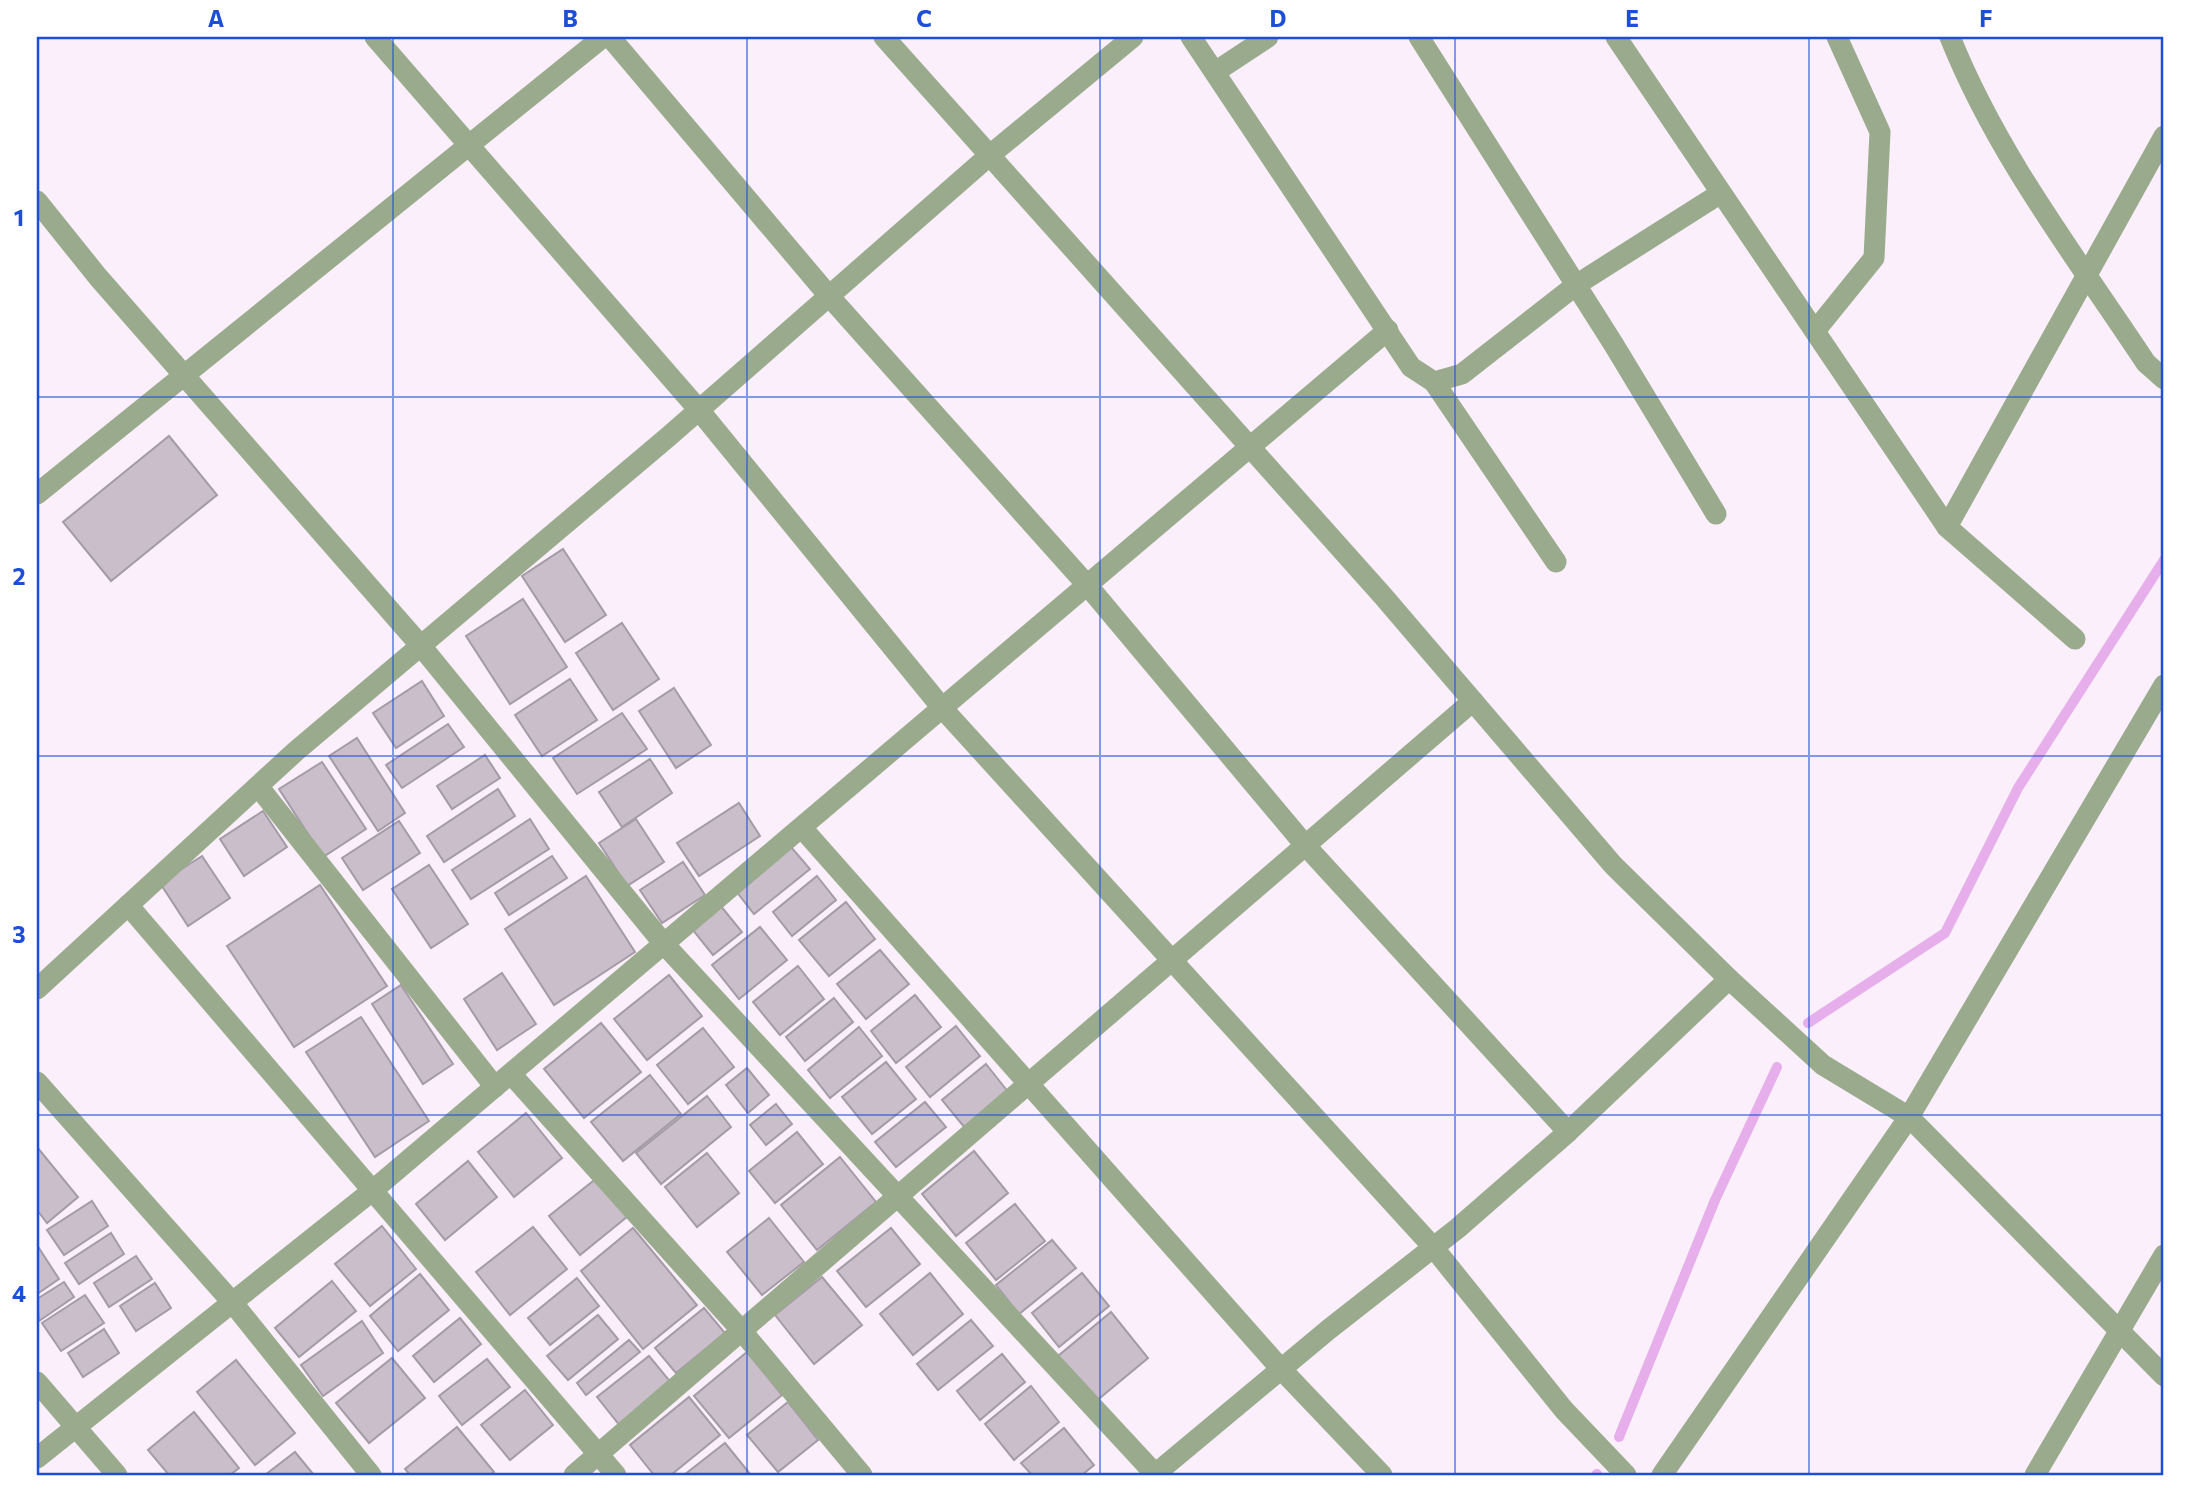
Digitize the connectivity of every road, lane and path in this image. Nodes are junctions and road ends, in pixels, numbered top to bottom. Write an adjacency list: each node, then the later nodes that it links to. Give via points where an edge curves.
1 (375, 37): 14 (street)
2 (603, 37): 14 (street)
3 (610, 37): 20 (street)
4 (884, 37): 15 (street)
5 (1133, 37): 15 (street)
6 (1191, 37): 12 (street)
7 (1268, 37): 12 (street)
8 (1419, 37): 19 (street)
9 (1616, 37): 16 (street)
10 (1837, 37): 22 (street, via 1880,132 1874,258)
11 (1950, 37): 18 (street, via 1973,94)
12 (1215, 72): 21 (street)
13 (2164, 136): 18 (street)
14 (470, 147): 23 (street); 26 (street)
15 (990, 155): 20 (street); 27 (street)
16 (1721, 192): 19 (street); 22 (street)
17 (37, 201): 23 (street)
18 (2088, 274): 24 (street, via 2146,363); 30 (street)
19 (1576, 285): 25 (street, via 1462,374); 29 (street)
20 (829, 296): 26 (street); 32 (street)
21 (1388, 330): 25 (street, via 1411,367); 27 (street)
22 (1815, 331): 30 (street)
23 (186, 377): 28 (street); 34 (street)
24 (2164, 379)
25 (1434, 382): 31 (street)
26 (699, 410): 34 (street); 37 (street)
27 (1251, 448): 32 (street); 36 (street)
28 (37, 494)
29 (1717, 514)
30 (1947, 527): 33 (street)
31 (1556, 562)
32 (1088, 586): 37 (street); 40 (street)
33 (2075, 639)
34 (421, 646): 38 (street); 42 (street)
35 (2164, 685): 49 (street)
36 (1473, 701): 40 (street); 44 (street, via 1614,865)
37 (943, 709): 39 (street); 43 (street)
38 (258, 786): 41 (street); 46 (street)
39 (802, 828): 42 (street); 48 (street)
40 (1305, 845): 43 (street); 50 (street)
41 (128, 905): 45 (street); 51 (street)
42 (664, 944): 46 (street); 52 (street)
43 (1171, 959): 48 (street); 53 (street)
44 (1729, 979): 49 (street, via 1823,1065); 50 (street)
45 (37, 989)
46 (503, 1080): 51 (street); 56 (street)
47 (37, 1082): 55 (street)
48 (1027, 1083): 52 (street); 58 (street)
49 (1909, 1117): 57 (street); 72 (street)
50 (1568, 1132): 53 (street)
51 (372, 1191): 55 (street); 62 (street)
52 (897, 1194): 56 (street); 69 (street)
53 (1433, 1247): 58 (street); 71 (street, via 1564,1410)
54 (2164, 1255): 57 (street)
55 (232, 1302): 61 (street); 65 (street)
56 (741, 1330): 62 (street); 68 (street)
57 (2120, 1331): 59 (street); 73 (street)
58 (1281, 1369): 69 (street); 70 (street)
59 (2164, 1376)
60 (37, 1382): 61 (street)
61 (75, 1426): 63 (street); 64 (street)
62 (597, 1455): 66 (street); 67 (street)
63 (37, 1458)
64 (117, 1475)
65 (371, 1475)
66 (574, 1475)
67 (616, 1475)
68 (862, 1475)
69 (1155, 1475)
70 (1382, 1475)
71 (1626, 1475)
72 (1662, 1475)
73 (2035, 1475)

